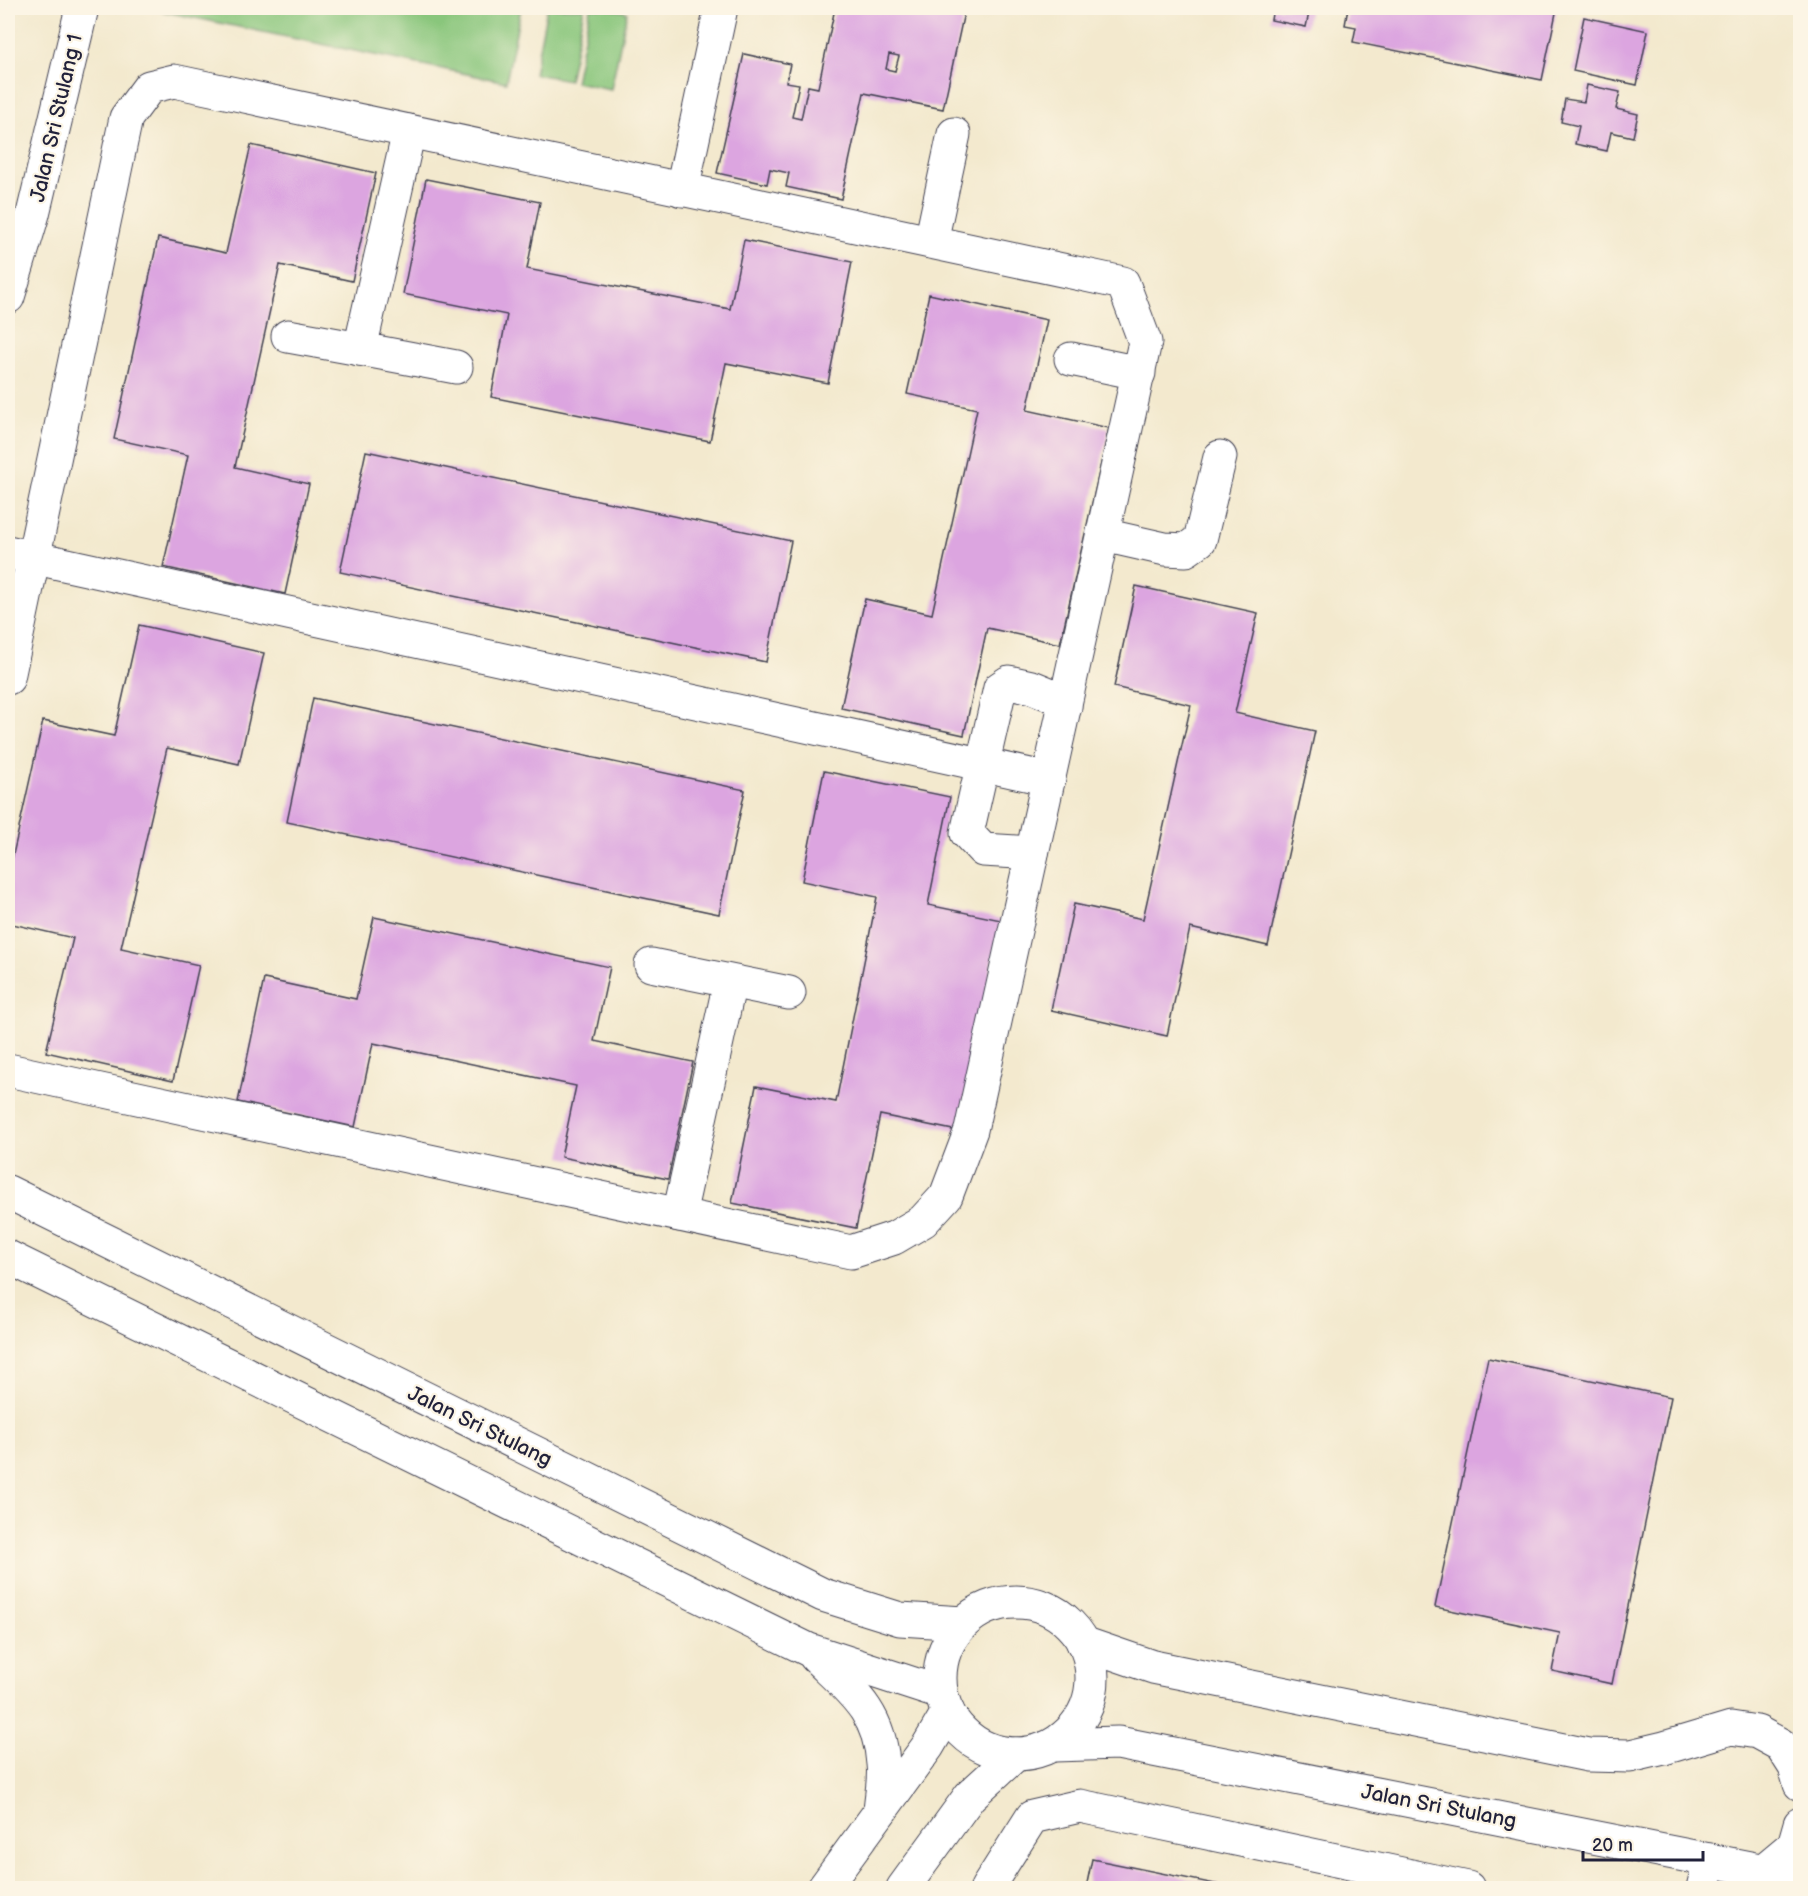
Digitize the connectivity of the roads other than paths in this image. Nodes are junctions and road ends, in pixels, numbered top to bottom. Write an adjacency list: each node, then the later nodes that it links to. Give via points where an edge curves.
1 (82, 8): 7 (street, Jalan Sri Stulang 1, via 33,214)
2 (721, 8): 5 (street)
3 (409, 131): 5 (street); 9 (street); 15 (street, via 174,81 149,87 126,118)
4 (954, 134): 6 (street)
5 (682, 190): 6 (street)
6 (931, 242): 12 (street, via 1123,283 1145,342)
7 (8, 297)
8 (288, 336): 9 (street)
9 (360, 349): 11 (street)
10 (1071, 359): 12 (street)
11 (456, 367)
12 (1139, 373): 14 (street)
13 (1220, 457): 14 (street, via 1200,540 1186,550)
14 (1103, 535): 17 (street)
15 (20, 555): 16 (street); 18 (street)
16 (8, 678)
17 (1065, 707): 18 (street, via 1054,696 1032,687 1009,682 1000,688); 19 (street)
18 (983, 765): 19 (street); 20 (street, via 968,833 983,850)
19 (1049, 779): 20 (street)
20 (1032, 853): 26 (street, via 971,1130 946,1196 923,1221 894,1238 851,1252)
21 (651, 965): 22 (street)
22 (730, 982): 23 (street); 26 (street)
23 (789, 993)
24 (8, 1070): 26 (street)
25 (8, 1192): 28 (street, Jalan Sri Stulang, via 823,1595 900,1619)
26 (679, 1215)
27 (8, 1257): 30 (street)
28 (963, 1623): 29 (street, via 995,1606 1032,1604 1062,1618); 31 (street, via 944,1655 940,1674)
29 (1083, 1643): 32 (street, via 1090,1660 1090,1699 1082,1717); 34 (street, via 1153,1667 1588,1755 1630,1756 1731,1728 1756,1732 1781,1745)
30 (809, 1650): 31 (street); 35 (street, via 865,1706 878,1732 884,1766)
31 (944, 1702): 33 (street, via 960,1729 976,1743); 35 (street, via 928,1746)
32 (1054, 1745): 33 (street); 38 (street, Jalan Sri Stulang, via 1118,1743)
33 (1016, 1754): 41 (street, via 970,1796)
34 (1800, 1784)
35 (880, 1811): 40 (street)
36 (1800, 1824): 37 (street, via 1794,1845)
37 (1764, 1870): 38 (street, Jalan Sri Stulang); 39 (street, Jalan Sri Stulang)
38 (1707, 1874)
39 (1800, 1878)
40 (824, 1888)
41 (903, 1888)
42 (987, 1888): 43 (street, via 1032,1817 1080,1806)
43 (1468, 1888)

